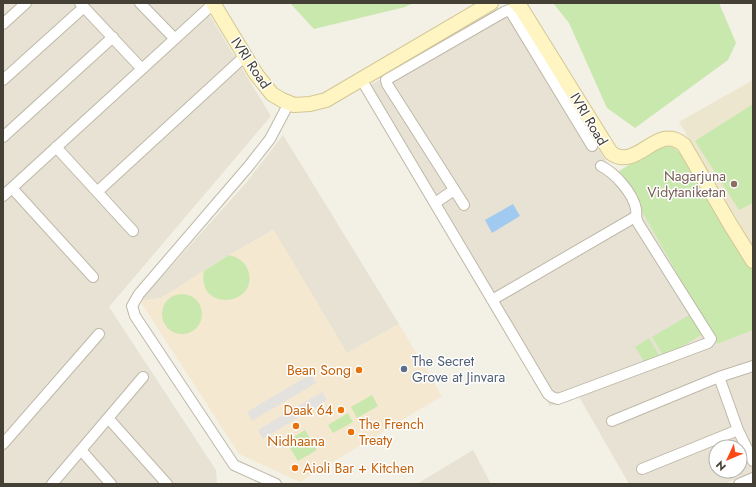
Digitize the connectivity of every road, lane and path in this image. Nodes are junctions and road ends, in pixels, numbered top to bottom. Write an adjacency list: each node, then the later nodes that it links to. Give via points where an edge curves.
1 (26, 3): 7 (street)
2 (140, 3): 9 (street)
3 (213, 3): 9 (street); 10 (main road, IVRI Road)
4 (491, 3): 12 (main road, IVRI Road)
5 (516, 3): 14 (main road, IVRI Road)
6 (82, 5): 8 (street); 13 (street)
7 (3, 24)
8 (113, 37): 11 (street); 16 (street)
9 (174, 39): 11 (street)
10 (245, 56): 15 (main road, IVRI Road, via 272,94); 22 (street)
11 (142, 69): 18 (street)
12 (362, 79): 15 (main road, IVRI Road, via 326,100 310,104); 24 (street)
13 (3, 80)
14 (569, 96): 17 (street); 19 (main road, IVRI Road); 21 (street, via 509,10 386,80)
15 (289, 103): 46 (street, via 270,139 139,294 132,306 135,316 234,465)
16 (3, 137)
17 (592, 146)
18 (56, 148): 20 (street); 22 (street)
19 (614, 156): 26 (street, via 604,167 626,189 636,210); 28 (main road, IVRI Road, via 629,157 665,138 675,139 684,145)
20 (12, 188): 23 (street); 29 (street)
21 (454, 190): 24 (street); 25 (street)
22 (97, 192): 27 (street)
23 (3, 196)
24 (435, 203): 30 (street)
25 (464, 205)
26 (635, 217): 30 (street); 30 (street, via 710,336 708,343 558,399 548,394)
27 (133, 231)
28 (753, 261)
29 (93, 277)
30 (492, 300)
31 (99, 334): 38 (street)
32 (753, 366): 33 (street)
33 (719, 377): 36 (street); 37 (street)
34 (143, 378): 35 (street)
35 (108, 418): 39 (street); 45 (street)
36 (612, 421)
37 (738, 430): 40 (street); 41 (street)
38 (3, 444)
39 (80, 450): 43 (street); 44 (street)
40 (753, 461)
41 (642, 469)
42 (753, 478): 47 (street)
43 (52, 484)
44 (111, 484)
45 (168, 484)
46 (276, 484)
47 (739, 484)

